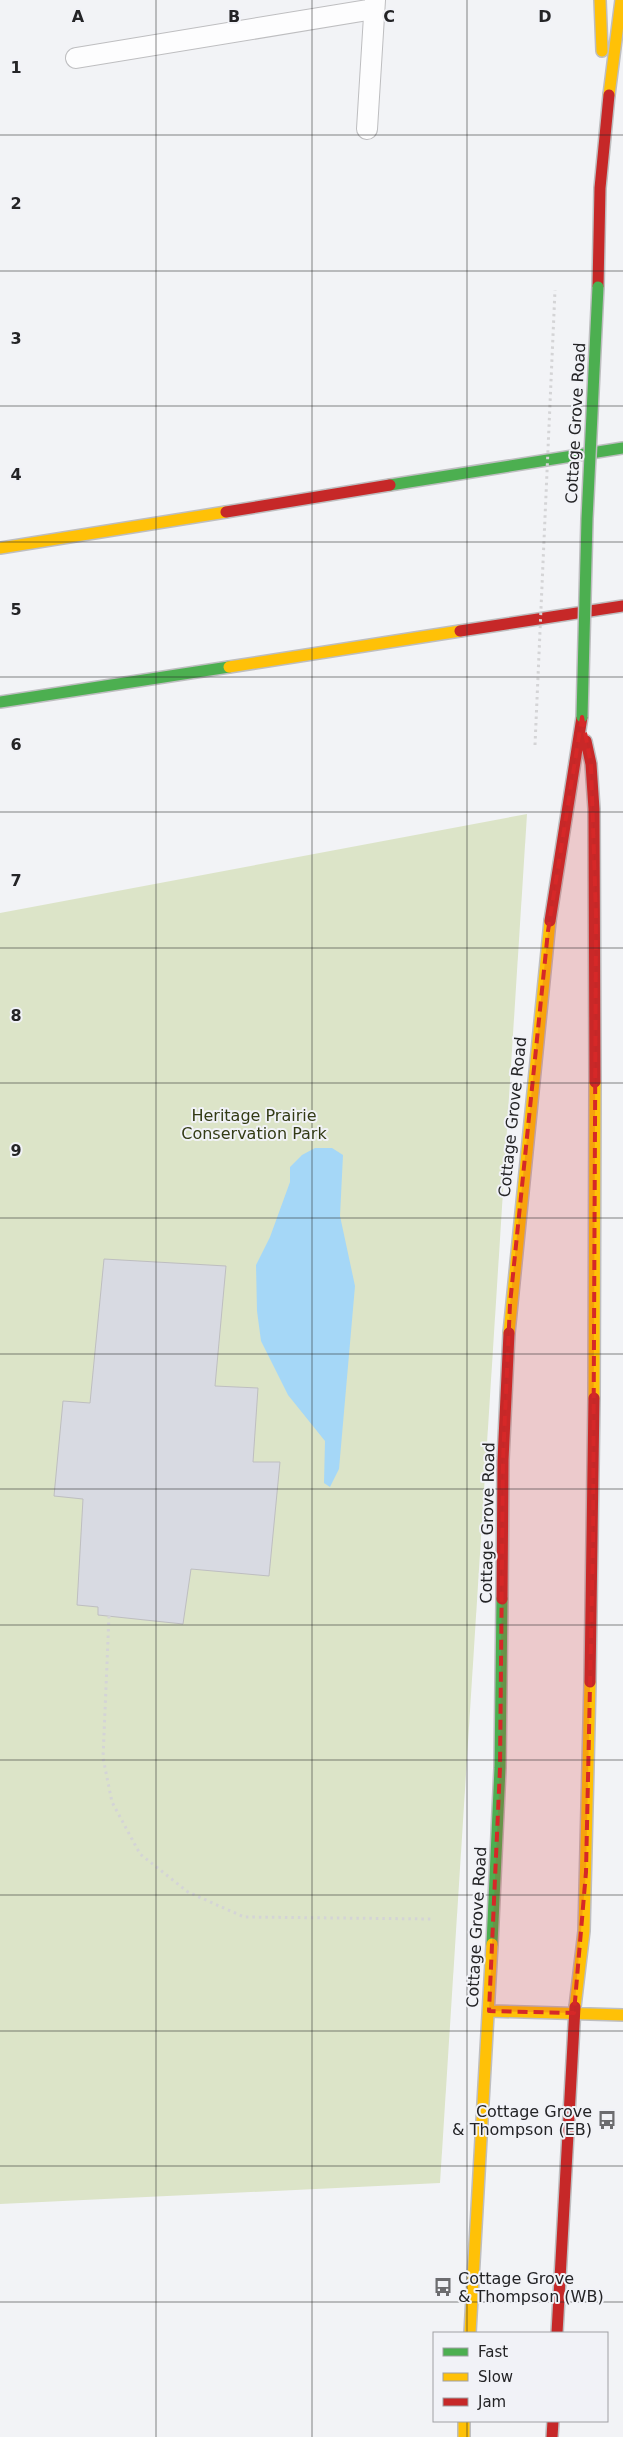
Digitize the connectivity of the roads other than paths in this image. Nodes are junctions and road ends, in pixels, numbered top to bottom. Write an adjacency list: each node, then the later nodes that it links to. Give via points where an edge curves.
1 (600, 0): 6 (main road, Cottage Grove Road)
2 (621, 0): 6 (main road, Cottage Grove Road)
3 (374, 4): 4 (lane); 5 (lane)
4 (76, 58)
5 (367, 129)
6 (604, 130): 11 (main road, Cottage Grove Road, bridge)
7 (623, 448): 8 (main road)
8 (0, 548)
9 (623, 606): 10 (main road)
10 (0, 702)
11 (582, 717): 12 (main road, Cottage Grove Road, via 548,931 510,1304 503,1460 500,1768); 13 (main road, Cottage Grove Road, via 591,764 596,916 593,1516 584,1931)
12 (489, 2011): 13 (main road); 15 (main road, Cottage Grove Road)
13 (574, 2013): 14 (main road); 16 (main road, Cottage Grove Road)
14 (623, 2016)
15 (470, 2332)
16 (557, 2332)
17 (464, 2422): 19 (main road)
18 (553, 2422): 20 (main road)
19 (464, 2437)
20 (552, 2437)

